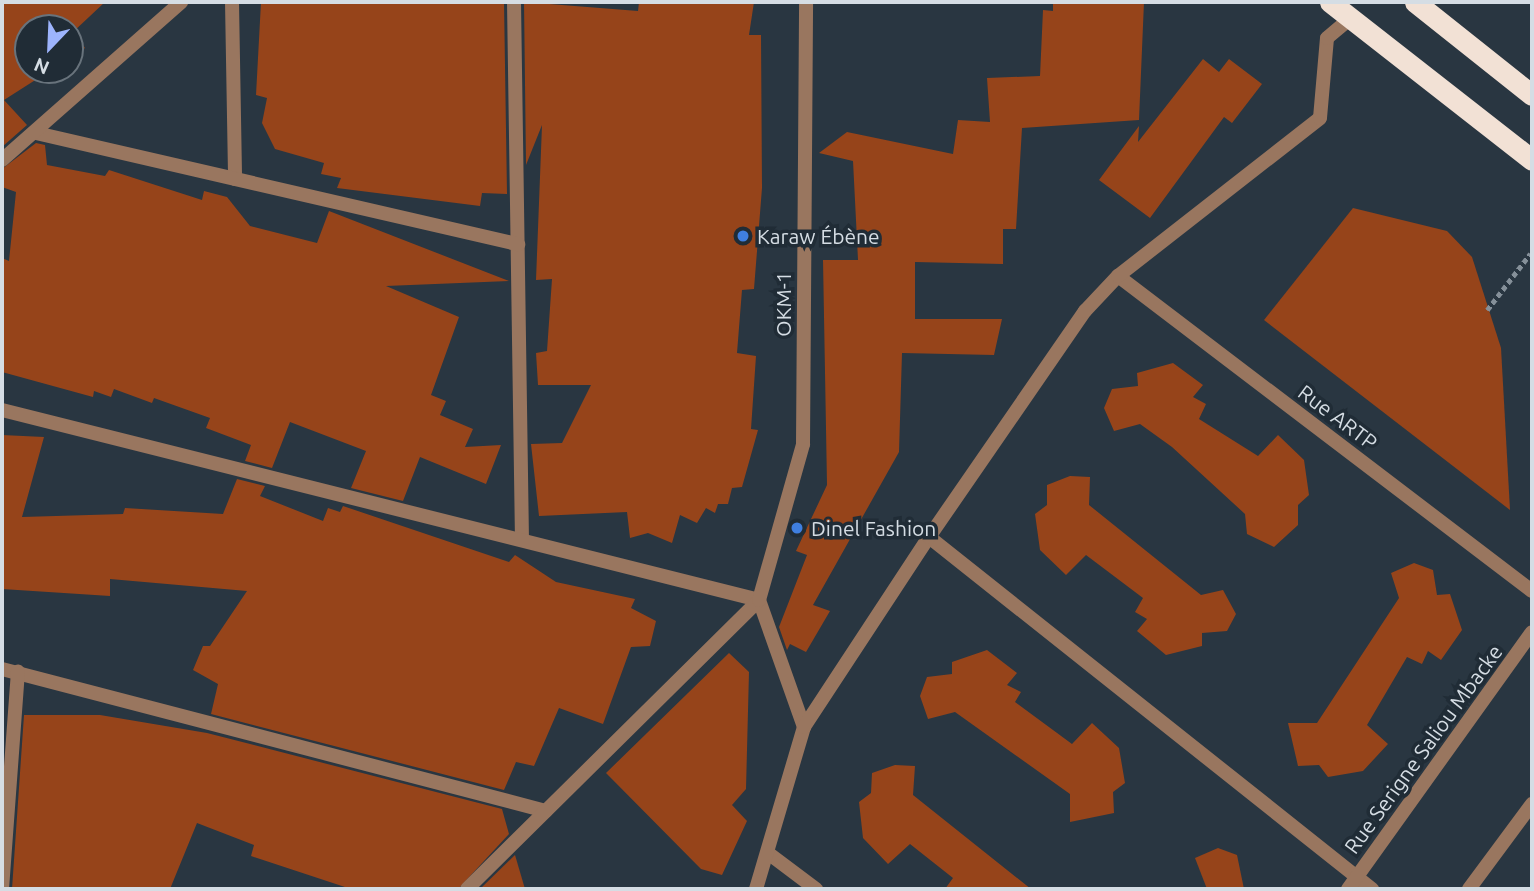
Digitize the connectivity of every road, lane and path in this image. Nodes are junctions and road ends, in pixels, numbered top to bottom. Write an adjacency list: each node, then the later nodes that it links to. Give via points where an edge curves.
1 (181, 2): 9 (street)
2 (232, 2): 12 (street)
3 (514, 2): 13 (street)
4 (806, 2): 21 (street, OKM-1, via 803,444)
5 (1330, 2): 7 (highway)
6 (1415, 2): 8 (highway)
7 (1350, 19): 11 (highway); 15 (street, via 1327,38 1320,118)
8 (1532, 94)
9 (36, 133): 10 (street); 12 (street)
10 (2, 160)
11 (1532, 160)
12 (235, 178): 13 (street)
13 (518, 244): 19 (street)
14 (1530, 254): 16 (path)
15 (1118, 276): 18 (street, via 1085,311); 20 (street, Rue ARTP)
16 (1486, 310)
17 (2, 410): 19 (street)
18 (929, 537): 25 (street); 29 (street)
19 (522, 539): 21 (street)
20 (1532, 591)
21 (760, 600): 25 (street); 27 (street)
22 (1532, 632): 29 (street, Rue Serigne Saliou Mbacke)
23 (2, 669): 24 (street)
24 (18, 672): 27 (street); 30 (street)
25 (804, 727): 28 (street)
26 (1532, 804): 35 (street)
27 (546, 811): 31 (street)
28 (768, 853): 32 (street); 33 (street)
29 (1352, 884): 34 (street)
30 (2, 889)
31 (467, 889)
32 (756, 889)
33 (816, 889)
34 (1372, 889)
35 (1469, 889)

